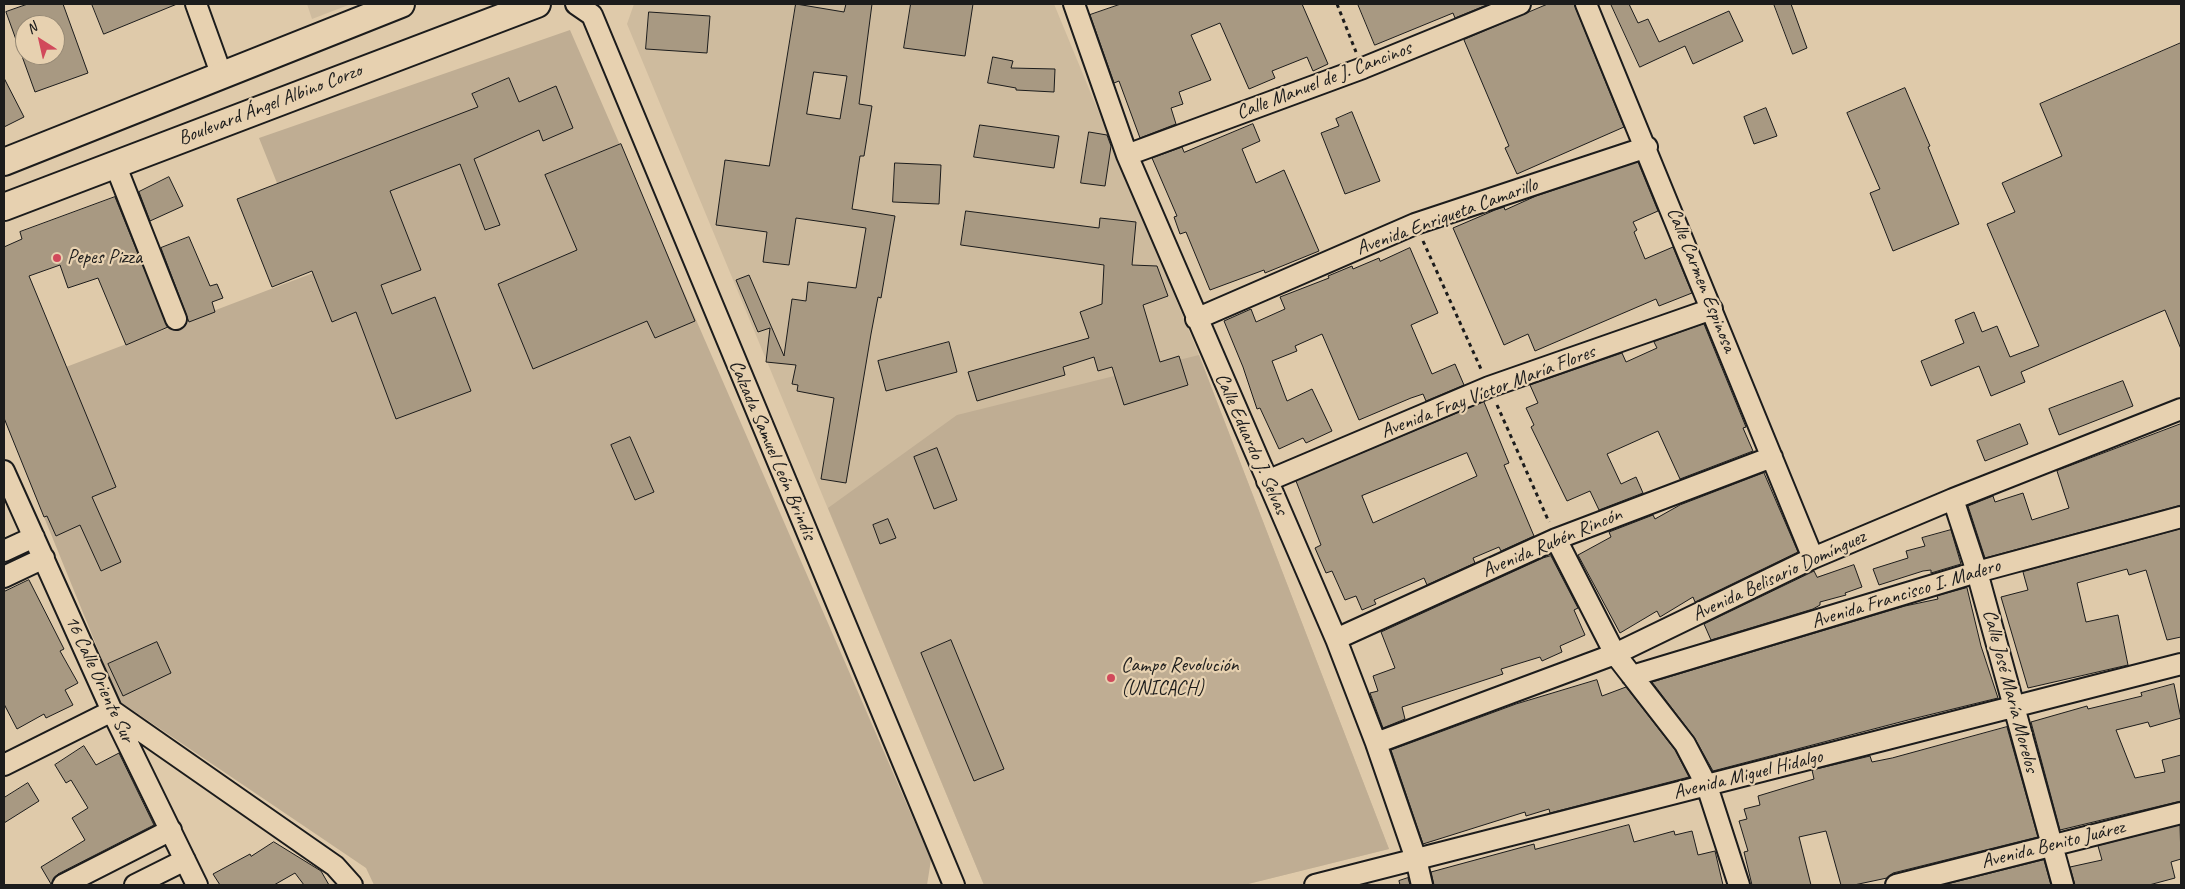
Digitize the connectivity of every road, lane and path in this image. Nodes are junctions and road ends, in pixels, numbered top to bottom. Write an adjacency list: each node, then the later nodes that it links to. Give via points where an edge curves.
1 (196, 4): 10 (street)
2 (401, 4): 10 (main road)
3 (537, 4): 14 (main road, Boulevard Ángel Albino Corzo)
4 (1336, 4): 9 (path)
5 (1520, 4): 9 (street, Calle Manuel de J. Cancinos)
6 (1586, 4): 11 (street, Calle Carmen Espinosa)
7 (1079, 5): 12 (street, Calle Eduardo J. Selvas)
8 (587, 7): 44 (street, Calzada Samuel León Brindis)
9 (1363, 68): 12 (street, Calle Manuel de J. Cancinos)
10 (222, 76): 13 (main road)
11 (1647, 147): 16 (street, Calle Carmen Espinosa); 18 (street, Avenida Enriqueta Camarillo, via 1415,224)
12 (1127, 155): 18 (street, Calle Eduardo J. Selvas)
13 (4, 162)
14 (115, 164): 15 (main road, Boulevard Ángel Albino Corzo); 17 (street)
15 (4, 207)
16 (1712, 309): 20 (street, Calle Carmen Espinosa); 22 (street, Avenida Fray Víctor María Flores, via 1490,387)
17 (176, 319)
18 (1196, 319): 22 (street, Calle Eduardo J. Selvas)
19 (2181, 409): 23 (street, Avenida Belisario Domínguez)
20 (1772, 457): 26 (street, Avenida Rubén Rincón); 29 (street, Calle Carmen Espinosa)
21 (4, 471): 25 (street, 16 Calle Oriente Sur)
22 (1267, 481): 32 (street, Calle Eduardo J. Selvas)
23 (1953, 499): 29 (street, Avenida Belisario Domínguez); 30 (street, Calle José María Morelos)
24 (2181, 517): 30 (street, Avenida Francisco I. Madero)
25 (34, 537): 27 (street); 28 (street, 16 Calle Oriente Sur)
26 (1556, 538): 32 (street, Avenida Rubén Rincón); 33 (street)
27 (4, 551)
28 (44, 558): 31 (street); 37 (street, 16 Calle Oriente Sur)
29 (1814, 558): 33 (street, Avenida Belisario Domínguez)
30 (1977, 572): 35 (street, Avenida Francisco I. Madero); 36 (street, Calle José María Morelos)
31 (4, 577)
32 (1336, 639): 38 (street, Calle Eduardo J. Selvas)
33 (1615, 654): 35 (street); 38 (street, Avenida Belisario Domínguez)
34 (2181, 664): 36 (street, Avenida Miguel Hidalgo)
35 (1632, 676): 40 (street, via 1685,744)
36 (2015, 706): 40 (street, Avenida Miguel Hidalgo); 43 (street, Calle José María Morelos)
37 (112, 711): 39 (street); 42 (street, 16 Calle Oriente Sur); 50 (street, via 335,866)
38 (1376, 742): 45 (street, Calle Eduardo J. Selvas)
39 (4, 765)
40 (1707, 786): 45 (street, Avenida Miguel Hidalgo); 55 (street)
41 (2181, 813): 43 (street, Avenida Benito Juárez)
42 (171, 830): 46 (street, 16 Calle Oriente Sur); 47 (street)
43 (2053, 846): 56 (street, Avenida Benito Juárez); 57 (street, Calle José María Morelos)
44 (941, 855): 51 (street); 52 (street, Calzada Samuel León Brindis)
45 (1416, 859): 53 (street, Avenida Miguel Hidalgo); 54 (street, Calle Eduardo J. Selvas)
46 (185, 860): 48 (street); 49 (street, 16 Calle Oriente Sur)
47 (63, 885)
48 (135, 885)
49 (197, 885)
50 (352, 885)
51 (937, 885)
52 (954, 885)
53 (1315, 885)
54 (1422, 885)
55 (1739, 885)
56 (1896, 885)
57 (2063, 885)

